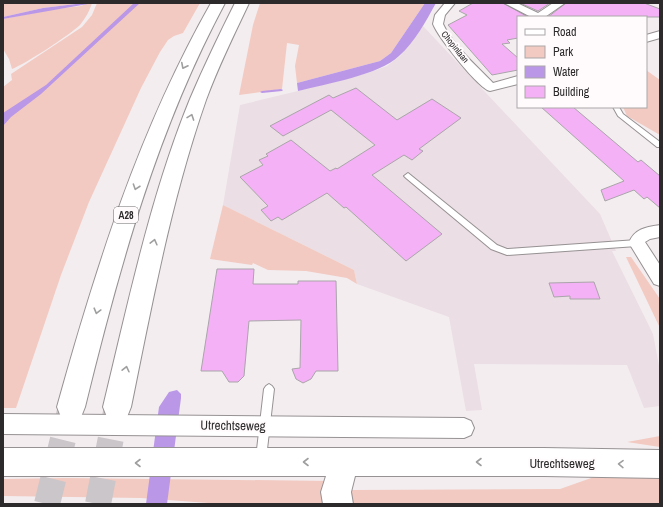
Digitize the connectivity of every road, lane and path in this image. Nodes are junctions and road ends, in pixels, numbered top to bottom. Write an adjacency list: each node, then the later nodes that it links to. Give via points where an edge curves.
1 (218, 3): 18 (main road, A28, one-way to 18, via 179,77 153,138 114,250)
2 (242, 3): 19 (main road, one-way to 2, via 154,239 182,142 210,68)
3 (450, 3): 10 (street, Chopinlaan, via 439,17 438,25 446,37 490,87)
4 (509, 3): 6 (street)
5 (560, 3): 7 (street)
6 (536, 16)
7 (540, 16)
8 (660, 34): 9 (street)
9 (647, 39)
10 (517, 80)
11 (616, 108): 12 (lane, via 620,115)
12 (660, 144)
13 (408, 176): 15 (lane, via 494,247 506,252)
14 (660, 231): 15 (street, via 648,234)
15 (637, 241): 16 (street)
16 (660, 279)
17 (269, 389): 21 (lane)
18 (71, 406)
19 (117, 407)
20 (3, 424): 21 (street, Utrechtseweg)
21 (266, 426): 22 (street, Utrechtseweg); 24 (lane)
22 (464, 428)
23 (3, 462): 24 (main road, Utrechtseweg, one-way to 23)
24 (261, 462): 25 (main road, Utrechtseweg, one-way to 24)
25 (344, 462): 26 (main road, Utrechtseweg, one-way to 25); 27 (main road, via 336,492)
26 (660, 464)
27 (338, 504)

